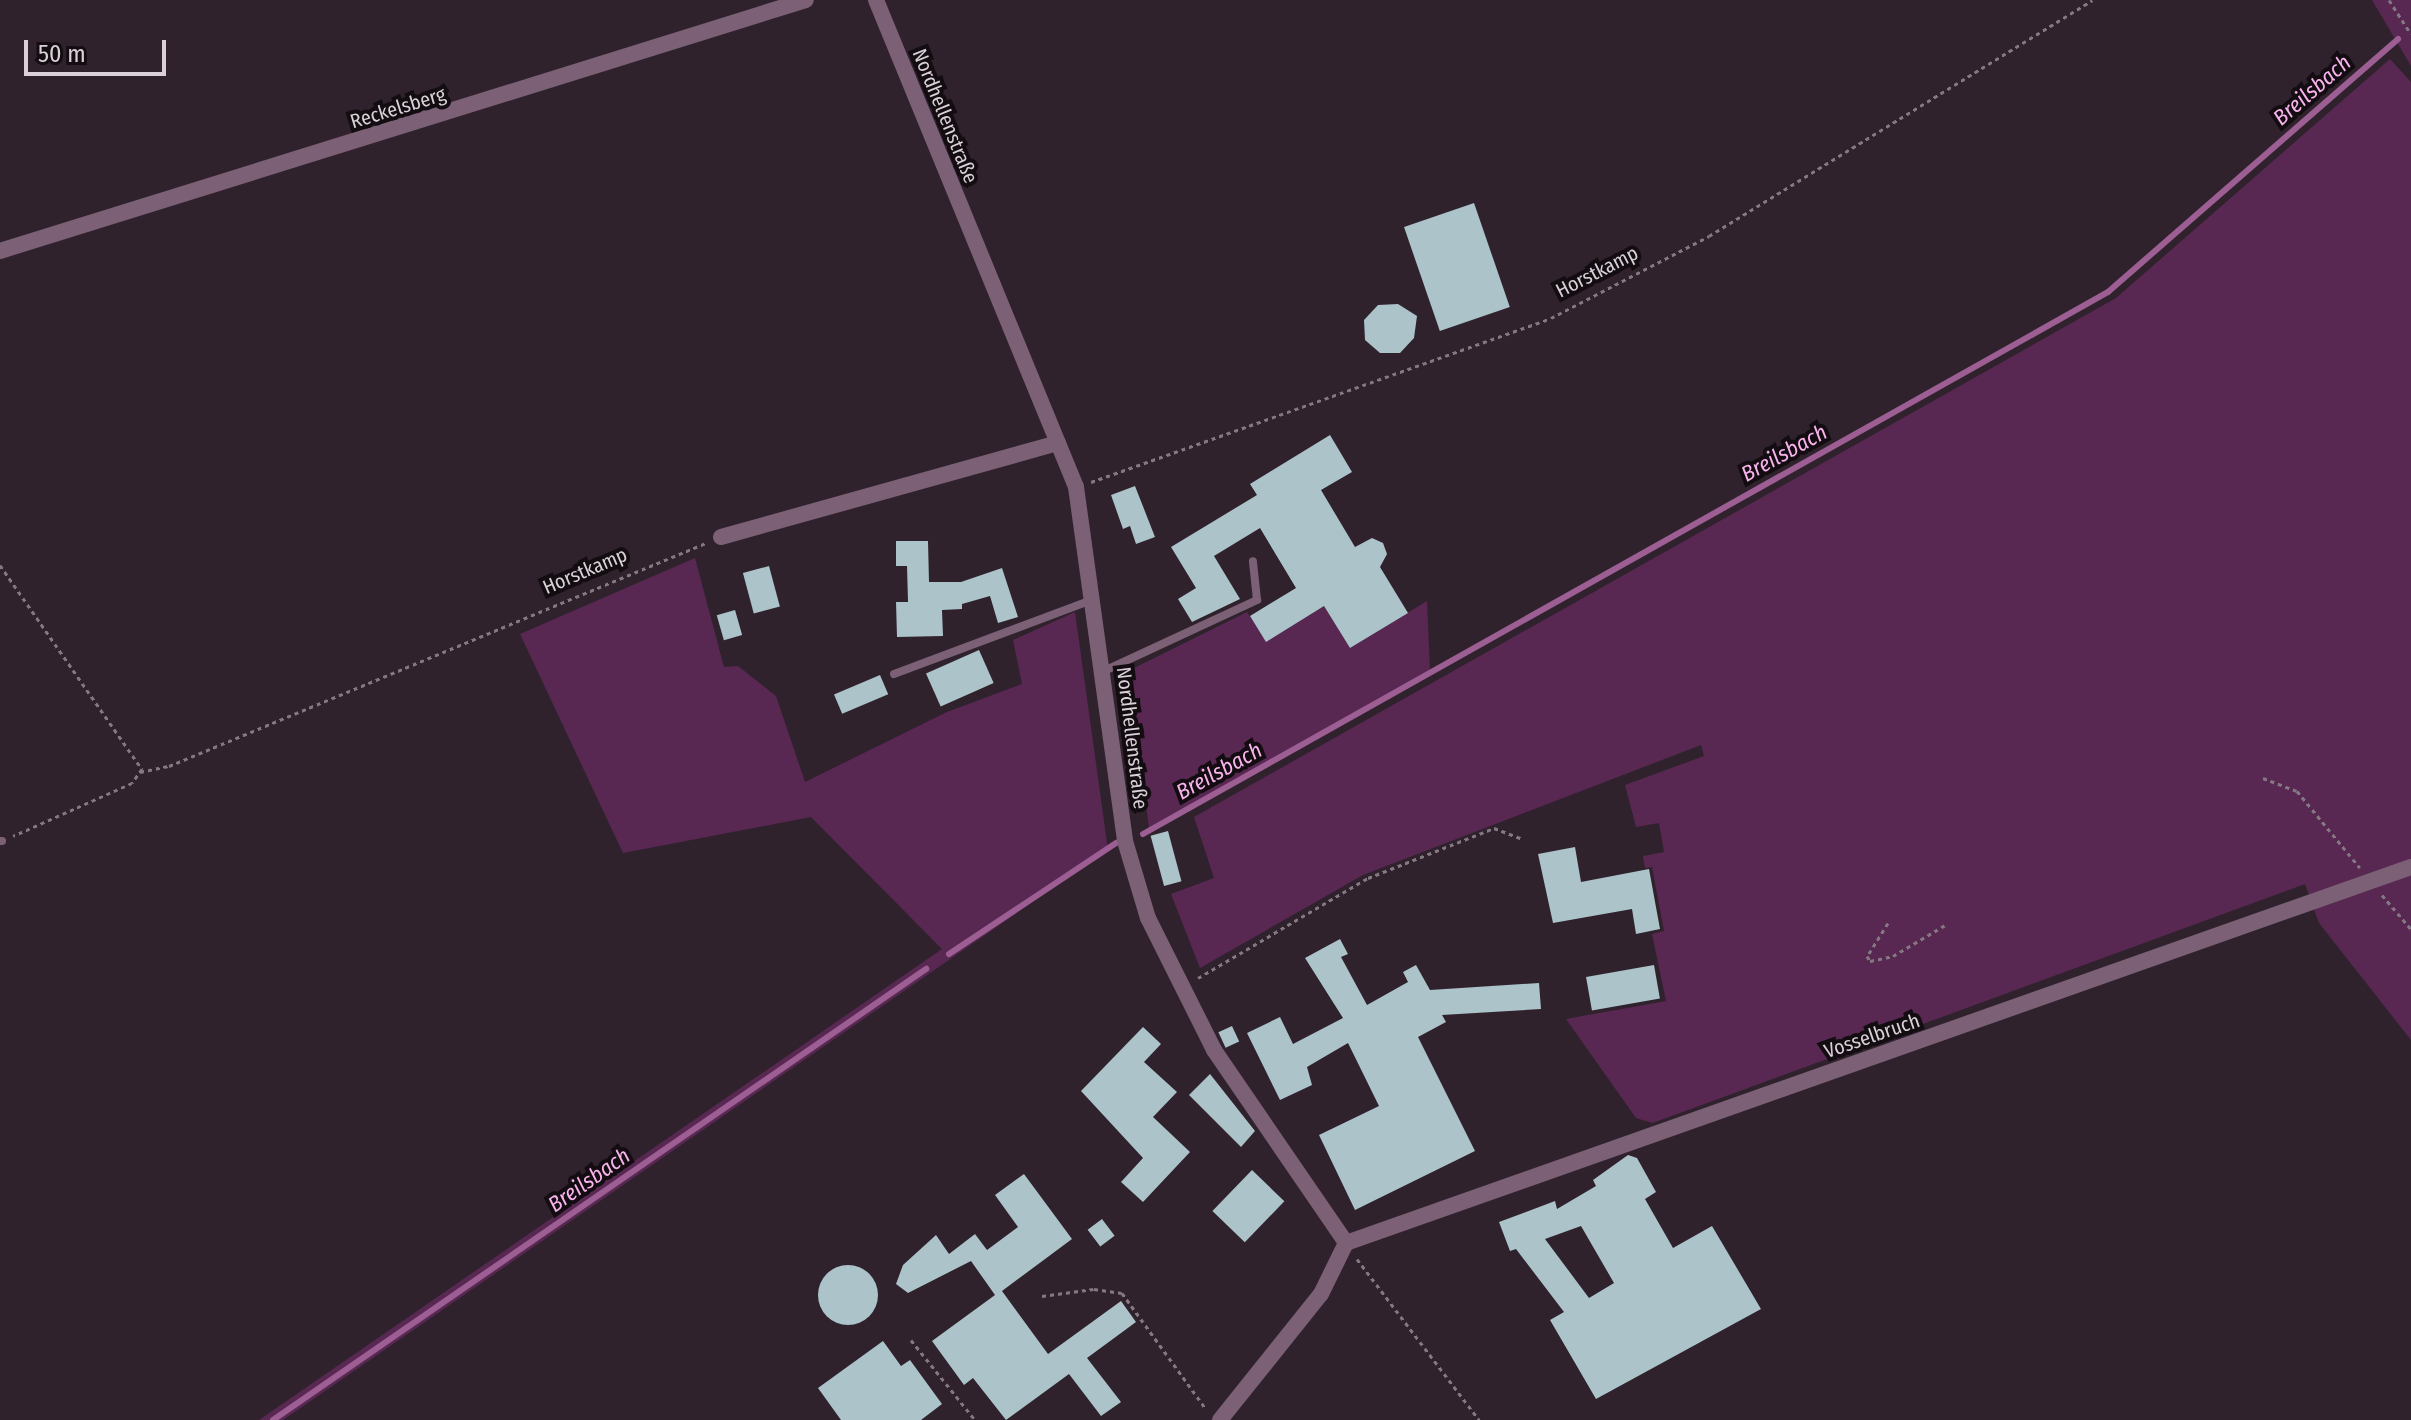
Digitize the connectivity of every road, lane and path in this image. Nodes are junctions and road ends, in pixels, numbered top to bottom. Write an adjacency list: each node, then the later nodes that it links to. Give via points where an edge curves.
1 (806, 0): 6 (street, Reckelsberg)
2 (876, 0): 7 (street, Nordhellenstraße)
3 (2092, 0): 8 (path, Horstkamp, via 1709,236 1551,318)
4 (2389, 0): 5 (path)
5 (2411, 34)
6 (0, 251)
7 (1058, 443): 8 (street, Nordhellenstraße); 9 (street)
8 (1076, 487): 12 (street, Nordhellenstraße)
9 (721, 537): 15 (path, Horstkamp, via 169,766)
10 (1253, 561): 13 (lane, via 1257,600 1141,659)
11 (0, 565): 15 (path, via 138,761)
12 (1093, 599): 13 (street, Nordhellenstraße); 14 (lane)
13 (1104, 671): 24 (street, Nordhellenstraße, via 1125,841 1148,918)
14 (894, 674)
15 (140, 772): 18 (path, Horstkamp, via 132,783)
16 (2263, 778): 20 (path, via 2297,791)
17 (1522, 839): 24 (path, via 1494,828 1368,878)
18 (1, 841)
19 (2411, 867): 20 (street, Vosselbruch)
20 (2371, 881): 23 (path); 25 (street, Vosselbruch)
21 (1888, 923): 22 (path, via 1867,956 1870,961 1893,956)
22 (1947, 924)
23 (2411, 929)
24 (1181, 988): 25 (street, Nordhellenstraße, via 1214,1050)
25 (1346, 1243): 28 (street, via 1321,1294); 30 (path)
26 (1042, 1296): 28 (path, via 1094,1289 1122,1293)
27 (911, 1340): 29 (path)
28 (1215, 1416)
29 (975, 1420)
30 (1479, 1420)

